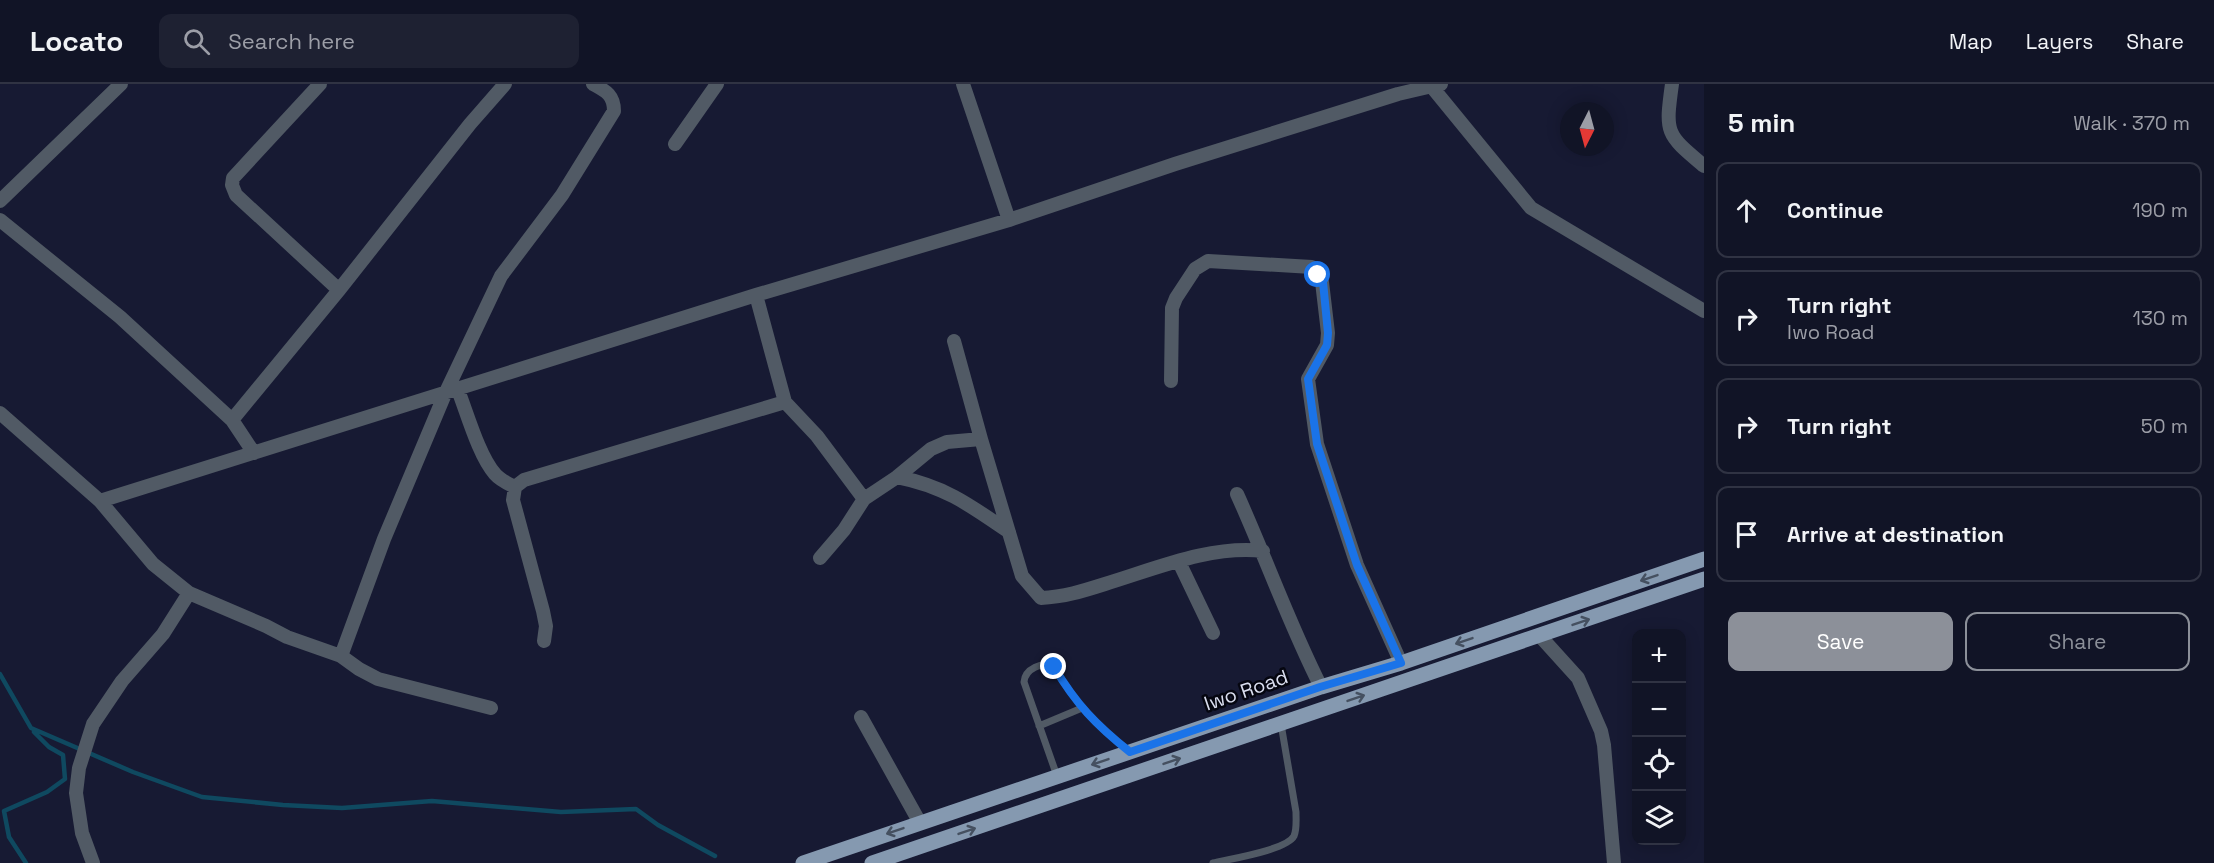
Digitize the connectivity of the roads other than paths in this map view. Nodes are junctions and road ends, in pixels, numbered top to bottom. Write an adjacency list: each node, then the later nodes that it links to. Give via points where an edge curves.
1 (120, 84): 13 (street)
2 (320, 84): 16 (street, via 233,178 232,184 236,195)
3 (505, 84): 16 (street)
4 (593, 84): 21 (street, via 608,93 614,111 562,195 501,276)
5 (717, 84): 11 (street)
6 (963, 84): 15 (street)
7 (1383, 84): 10 (street)
8 (1672, 84): 12 (street, via 1668,124 1675,141)
9 (1430, 86): 10 (street); 18 (street, via 1531,208)
10 (1398, 94): 15 (street)
11 (675, 144)
12 (1704, 166)
13 (0, 201)
14 (0, 220): 24 (street, via 120,317)
15 (1009, 220): 17 (street)
16 (339, 290): 24 (street)
17 (756, 295): 21 (street); 22 (street)
18 (1704, 311)
19 (954, 341): 25 (street)
20 (1171, 381): 43 (street, via 1172,308 1195,268 1208,261 1312,267 1323,282 1328,333 1327,345 1308,379 1317,444 1357,565)
21 (452, 392): 26 (street); 28 (street, via 494,472); 42 (street, via 384,539)
22 (785, 402): 28 (street, via 524,480); 30 (street, via 817,436)
23 (0, 413): 31 (street)
24 (232, 420): 26 (street)
25 (981, 439): 27 (street, via 947,441 931,448); 32 (street)
26 (254, 453): 31 (street)
27 (897, 477): 30 (street); 32 (street, via 932,485 961,499)
28 (515, 487): 41 (street, via 513,500 546,626)
29 (1237, 494): 33 (street)
30 (864, 499): 34 (street)
31 (100, 501): 38 (street, via 153,564)
32 (1009, 532): 36 (street, via 1022,576 1041,598 1062,597)
33 (1263, 551): 36 (street, via 1228,550); 44 (street, via 1296,639)
34 (820, 558)
35 (1704, 559): 43 (main road, Iwo Road, one-way to 43)
36 (1179, 562): 39 (street)
37 (1704, 579): 40 (main road, one-way to 37)
38 (189, 593): 42 (street, via 287,637); 55 (street, via 163,634 122,681 93,724 79,768 76,793 77,813)
39 (1213, 633)
40 (1540, 636): 49 (main road, one-way to 40); 59 (street, via 1578,678 1601,731)
41 (544, 641)
42 (341, 656): 45 (street, via 378,679)
43 (1401, 663): 44 (main road, Iwo Road)
44 (1320, 687): 48 (main road, Iwo Road)
45 (491, 708)
46 (1082, 708): 50 (lane); 50 (lane, via 1054,667 1043,664 1028,671 1024,682); 52 (lane, via 1100,729)
47 (861, 717): 54 (street)
48 (1214, 723): 51 (main road); 52 (main road, Iwo Road)
49 (1281, 724): 51 (main road); 58 (lane, via 1296,812 1293,837 1274,848)
50 (1039, 726): 53 (lane)
51 (1221, 744): 57 (main road, one-way to 51)
52 (1130, 752): 53 (main road, Iwo Road, one-way to 53)
53 (1057, 776): 54 (main road, Iwo Road)
54 (920, 823): 56 (main road, Iwo Road, one-way to 56)
55 (93, 863)
56 (803, 863)
57 (872, 863)
58 (1213, 863)
59 (1614, 863)

